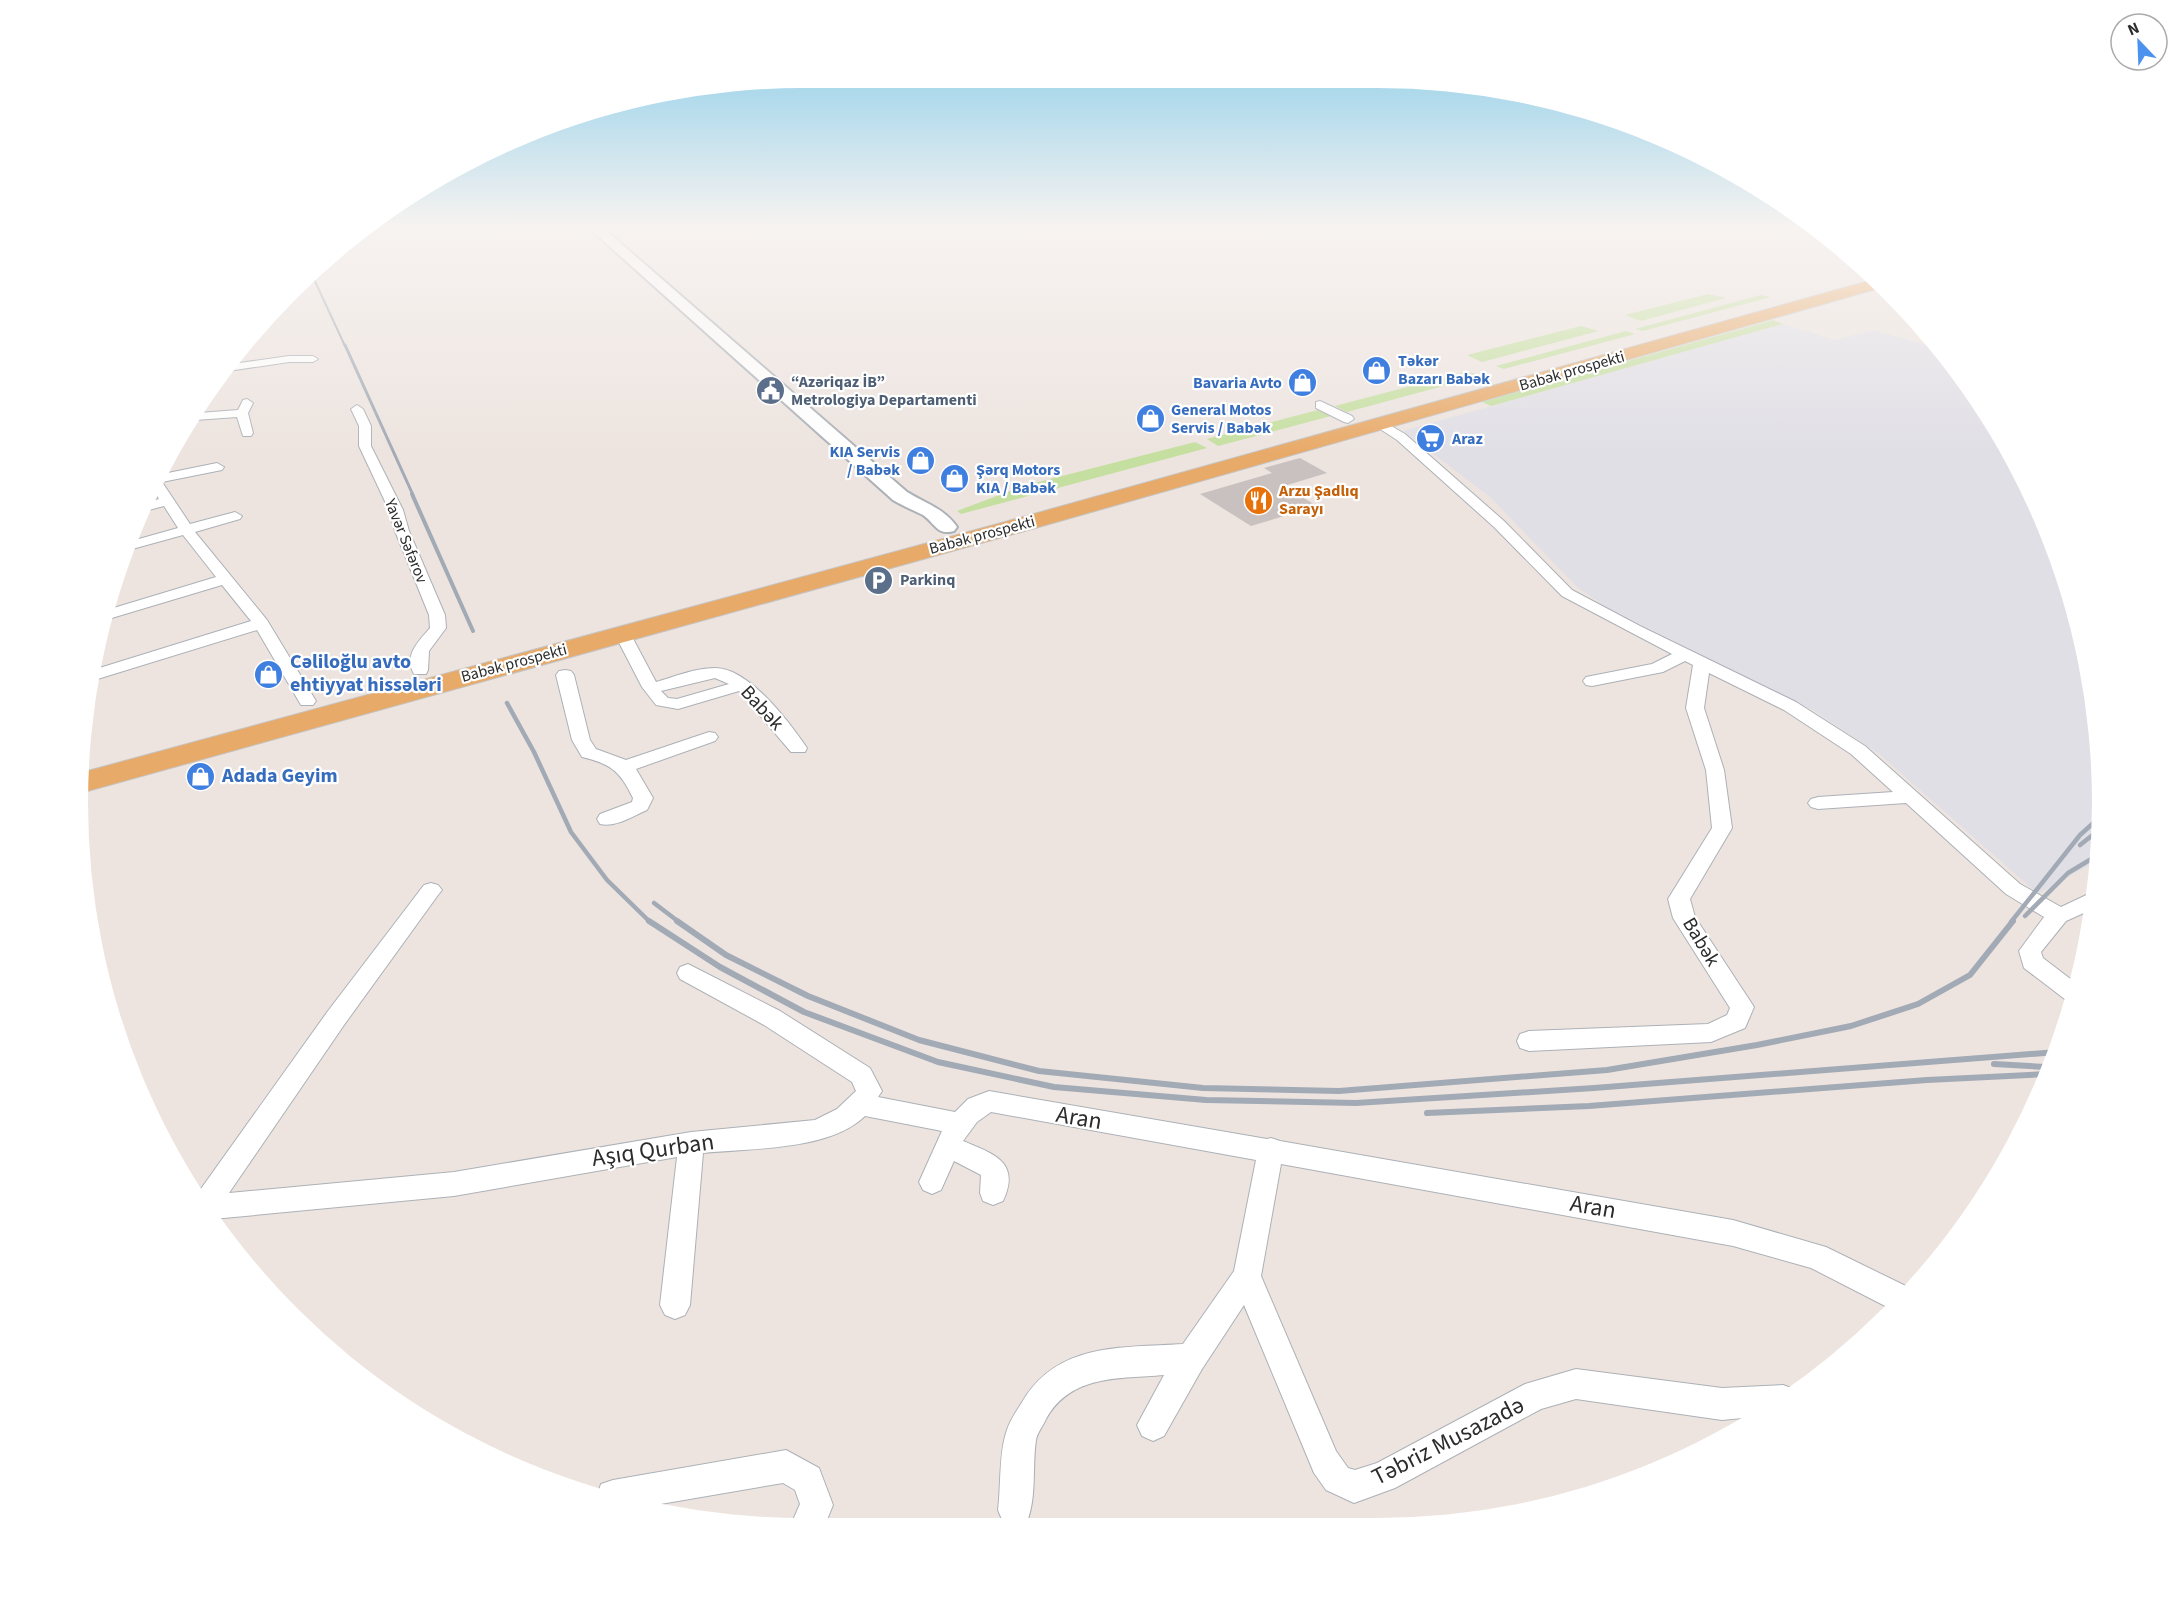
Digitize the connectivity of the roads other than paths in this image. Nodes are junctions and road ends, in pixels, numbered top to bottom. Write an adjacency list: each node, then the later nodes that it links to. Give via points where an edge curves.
1 (680, 303): 22 (street, via 900,496 930,511)
2 (1769, 303): 6 (main road, Babək prospekti)
3 (1782, 303): 5 (main road, via 1706,324 1717,327)
4 (1810, 303): 5 (main road, Babək prospekti)
5 (1769, 315): 8 (main road, Babək prospekti)
6 (1629, 342): 8 (main road, via 1676,331 1689,334); 13 (main road, Babək prospekti)
7 (313, 360): 9 (street, via 289,359)
8 (1592, 365): 14 (main road, Babək prospekti)
9 (237, 367)
10 (1320, 405): 13 (street)
11 (357, 408): 30 (street, Yavər Səfərov, via 365,426 365,446 396,510 437,615 438,628 417,656)
12 (203, 416): 15 (street, via 245,408)
13 (1348, 419): 22 (main road, Babək prospekti)
14 (1381, 424): 28 (main road, Babək prospekti); 29 (street, via 1401,437 1498,524 1567,593)
15 (247, 433)
16 (217, 467): 17 (street)
17 (167, 477)
18 (160, 490): 19 (street)
19 (167, 501): 20 (street); 23 (street)
20 (154, 505)
21 (235, 516): 23 (street)
22 (947, 527): 30 (main road, Babək prospekti)
23 (186, 530): 24 (street); 25 (street)
24 (138, 544)
25 (227, 579): 26 (street); 27 (street)
26 (115, 612)
27 (261, 623): 31 (street); 34 (street)
28 (622, 633): 36 (street, Babək, via 652,688 715,673 726,674 742,685); 39 (main road, Babək prospekti)
29 (1693, 658): 33 (street); 40 (street, via 1833,732); 48 (street, Babək, via 1695,708 1715,770 1722,828 1679,899 1684,918 1742,1007 1737,1021 1711,1033)
30 (420, 670): 34 (main road, Babək prospekti)
31 (101, 673)
32 (565, 675): 38 (street, via 581,740 589,753 616,760)
33 (1593, 681)
34 (307, 701): 37 (main road, Babək prospekti)
35 (709, 737): 38 (street)
36 (798, 748)
37 (90, 759)
38 (623, 767): 42 (street, via 632,775 643,798 640,806)
39 (89, 781)
40 (1910, 797): 41 (street); 45 (street, via 2013,889)
41 (1818, 803)
42 (607, 819)
43 (431, 890): 56 (street)
44 (2085, 903): 45 (street)
45 (2058, 915): 47 (street, via 2030,951 2032,962)
46 (688, 973): 49 (street, via 772,1018 861,1075 869,1091)
47 (2068, 989)
48 (1529, 1041)
49 (862, 1106): 50 (street); 51 (street, Aşıq Qurban, via 832,1126 815,1131)
50 (958, 1123): 52 (street, Aran); 53 (street, Aran, via 975,1107 989,1101)
51 (691, 1143): 57 (street, Aşıq Qurban, via 454,1184); 60 (street)
52 (948, 1147): 54 (street, Aran); 55 (street, via 995,1170)
53 (1271, 1149): 58 (street); 59 (street, Aran, via 1733,1233 1816,1256)
54 (932, 1182)
55 (993, 1193)
56 (209, 1201)
57 (212, 1205)
58 (1247, 1276): 61 (street); 62 (street, Təbriz Musazadə, via 1325,1462 1337,1479 1354,1487 1384,1477 1536,1395 1576,1384 1722,1404)
59 (1895, 1296)
60 (675, 1305)
61 (1191, 1358): 63 (street); 65 (street, via 1102,1365 1069,1374 1040,1400 1021,1434)
62 (1769, 1402)
63 (1153, 1425)
64 (621, 1495): 66 (street, via 786,1466 808,1479 817,1505)
65 (1016, 1510)
66 (811, 1518)

